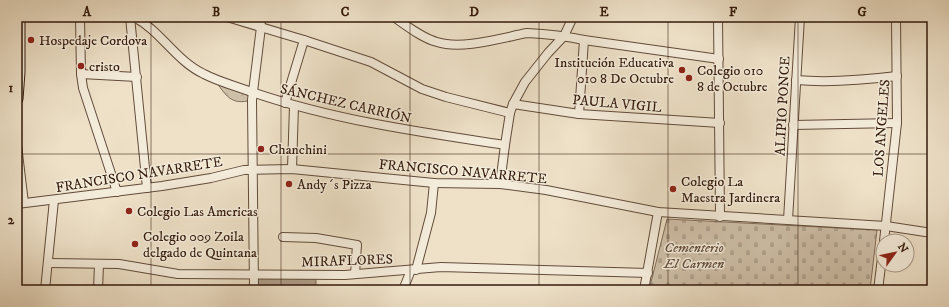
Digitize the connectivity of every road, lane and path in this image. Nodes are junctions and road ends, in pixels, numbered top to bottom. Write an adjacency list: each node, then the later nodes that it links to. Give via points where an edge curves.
1 (20, 17): 17 (main road)
2 (80, 17): 18 (street)
3 (130, 17): 20 (street)
4 (134, 17): 22 (street, SÁNCHEZ CARRIÓN, via 202,73)
5 (227, 17): 12 (street)
6 (260, 17): 12 (street)
7 (394, 17): 13 (street, via 430,39 444,44 475,43 526,33)
8 (572, 17): 13 (street)
9 (718, 17): 16 (street)
10 (800, 17): 21 (street, ALIPIO PONCE)
11 (896, 17): 19 (street, LOS ANGELES)
12 (261, 27): 14 (street); 22 (street)
13 (564, 36): 15 (street); 25 (street, via 525,82)
14 (304, 40): 24 (street); 27 (street, via 371,62 422,89)
15 (584, 40): 16 (street); 28 (street)
16 (719, 59): 30 (street)
17 (18, 72): 23 (main road)
18 (81, 74): 20 (street); 39 (street, via 83,88)
19 (897, 76): 21 (street); 29 (street, LOS ANGELES)
20 (137, 78): 38 (street)
21 (796, 80): 31 (street, ALIPIO PONCE)
22 (254, 92): 24 (street, SÁNCHEZ CARRIÓN); 34 (street)
23 (17, 99)
24 (285, 103): 26 (street, SÁNCHEZ CARRIÓN)
25 (513, 104): 27 (street); 28 (street, PAULA VIGIL)
26 (294, 106): 33 (street, SÁNCHEZ CARRIÓN, via 374,125); 35 (street)
27 (510, 113): 33 (street)
28 (579, 114): 30 (street, PAULA VIGIL)
29 (897, 122): 31 (street); 45 (street, LOS ANGELES)
30 (720, 123): 43 (street)
31 (794, 125): 44 (street, ALIPIO PONCE)
32 (17, 145): 41 (street)
33 (505, 145): 37 (street)
34 (254, 169): 35 (street, FRANCISCO NAVARRETE); 38 (street, FRANCISCO NAVARRETE); 54 (street)
35 (292, 169): 36 (street, FRANCISCO NAVARRETE)
36 (434, 183): 37 (street, FRANCISCO NAVARRETE); 51 (street, via 431,213)
37 (500, 184): 42 (street, FRANCISCO NAVARRETE, via 546,190)
38 (147, 188): 39 (street, FRANCISCO NAVARRETE)
39 (118, 192): 40 (street, FRANCISCO NAVARRETE)
40 (54, 200): 41 (street, FRANCISCO NAVARRETE); 49 (street)
41 (21, 204)
42 (658, 212): 43 (street, FRANCISCO NAVARRETE); 52 (street)
43 (720, 216): 44 (street, FRANCISCO NAVARRETE)
44 (788, 220): 45 (street, FRANCISCO NAVARRETE)
45 (886, 226): 46 (street, LOS ANGELES); 47 (street, FRANCISCO NAVARRETE)
46 (885, 233)
47 (932, 233)
48 (283, 237): 55 (street, via 316,238 357,245)
49 (48, 263): 50 (street, MIRAFLORES); 56 (street)
50 (99, 264): 54 (street, MIRAFLORES, via 119,264 178,274); 57 (street)
51 (414, 270): 52 (street, MIRAFLORES, via 441,267); 55 (street, MIRAFLORES); 59 (street)
52 (648, 273): 60 (street)
53 (880, 273): 61 (street)
54 (254, 274): 55 (street, MIRAFLORES); 58 (street)
55 (355, 274)
56 (45, 290)
57 (98, 290)
58 (254, 290)
59 (403, 290)
60 (644, 290)
61 (878, 290)

